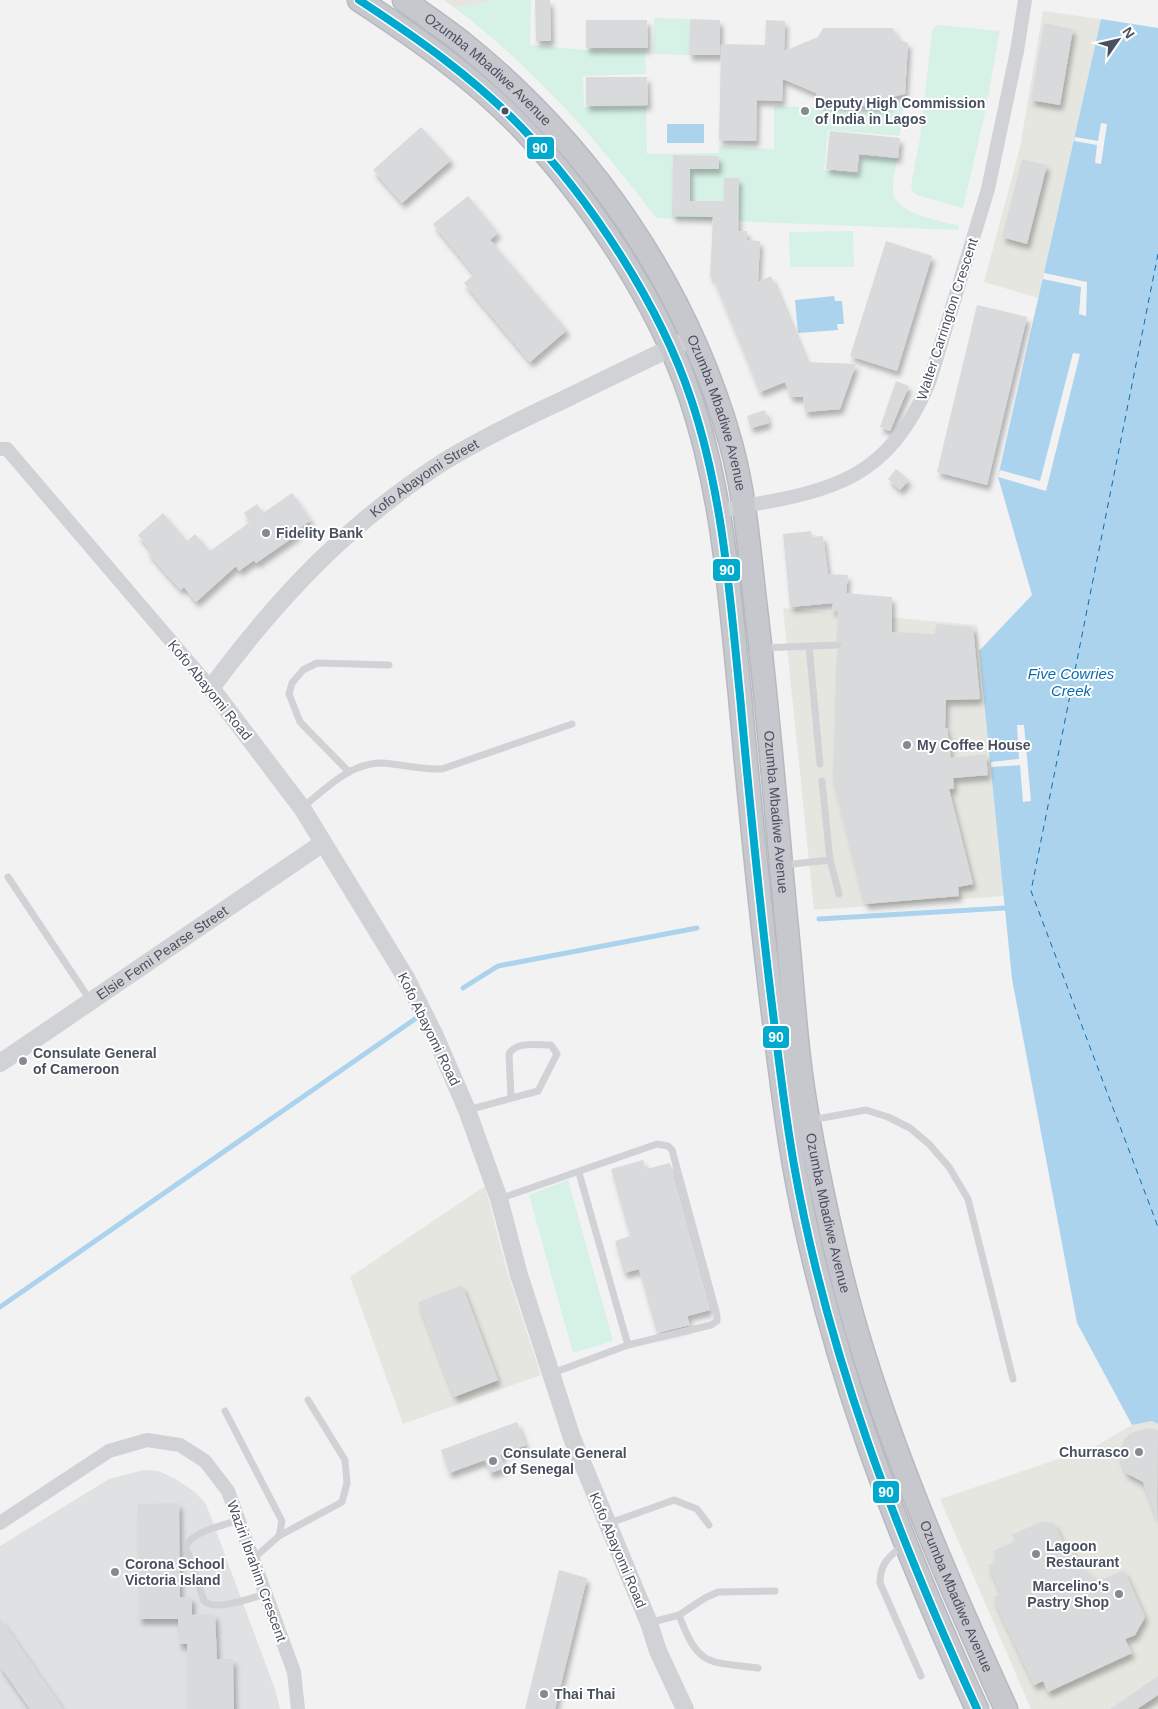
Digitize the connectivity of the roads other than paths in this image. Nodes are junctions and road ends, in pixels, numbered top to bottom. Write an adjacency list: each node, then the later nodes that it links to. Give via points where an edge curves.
1 (359, 0): 5 (highway, Ozumba Mbadiwe Avenue, via 416,37 523,128 610,239)
2 (404, 0): 4 (highway, Ozumba Mbadiwe Avenue, via 464,44 518,92 594,174 650,257)
3 (1025, 0): 7 (street, Walter Carrington Crescent, via 988,189 929,383 915,414 896,441 855,475 812,493)
4 (692, 338): 5 (street, Kofo Abayomi Street); 7 (highway, Ozumba Mbadiwe Avenue, via 731,446)
5 (670, 348): 8 (highway, Ozumba Mbadiwe Avenue, via 690,395); 13 (street, Kofo Abayomi Street, via 516,422 449,459 406,488 364,520 294,585)
6 (0, 449): 13 (street, Kofo Abayomi Road, via 8,449)
7 (744, 506): 8 (street, Walter Carrington Crescent); 11 (highway, Ozumba Mbadiwe Avenue)
8 (719, 511): 41 (highway, Ozumba Mbadiwe Avenue, via 758,889 794,1168 818,1278 844,1370 870,1451)
9 (837, 645): 10 (lane)
10 (809, 646): 11 (lane); 15 (lane)
11 (761, 648): 21 (highway, Ozumba Mbadiwe Avenue)
12 (389, 664): 16 (lane, via 317,663 303,670 292,683 289,694 300,722)
13 (210, 688): 18 (street, Kofo Abayomi Road)
14 (572, 724): 16 (lane, via 442,769 420,770 382,763 364,765)
15 (820, 764)
16 (348, 772): 18 (lane)
17 (822, 781): 20 (lane)
18 (302, 808): 19 (street, Kofo Abayomi Road)
19 (323, 842): 24 (street, Elsie Femi Pearse Street); 27 (street, Kofo Abayomi Road, via 406,978)
20 (830, 860): 21 (lane); 23 (lane)
21 (781, 865): 28 (highway, Ozumba Mbadiwe Avenue)
22 (8, 877): 24 (lane)
23 (839, 894)
24 (90, 1000): 25 (street, Elsie Femi Pearse Street)
25 (0, 1063)
26 (511, 1097): 26 (lane, via 509,1054 512,1048 543,1045 555,1048 557,1054 538,1091); 27 (lane)
27 (467, 1110): 30 (street, Kofo Abayomi Road)
28 (808, 1120): 33 (lane, via 866,1110 888,1117 910,1128 949,1168 968,1199); 52 (highway, Ozumba Mbadiwe Avenue, via 842,1273 866,1360 913,1489)
29 (579, 1173): 30 (lane); 31 (lane); 31 (lane, via 657,1144 672,1150 717,1321)
30 (499, 1199): 32 (street, Kofo Abayomi Road)
31 (628, 1346): 32 (lane)
32 (550, 1374): 38 (street, Kofo Abayomi Road)
33 (1013, 1379)
34 (308, 1400): 40 (lane, via 345,1460 346,1483 342,1502)
35 (225, 1411): 40 (lane, via 282,1521)
36 (238, 1520): 37 (street, Waziri Ibrahim Crescent, via 228,1491 205,1461 180,1445 147,1440 109,1452); 42 (street, Waziri Ibrahim Crescent); 44 (lane, via 192,1537 187,1544 204,1601 216,1606)
37 (0, 1523)
38 (607, 1524): 39 (lane, via 674,1500 697,1509); 46 (street, Kofo Abayomi Road)
39 (709, 1525)
40 (279, 1536): 42 (lane)
41 (906, 1544): 48 (lane, via 885,1560 880,1583); 51 (highway, Ozumba Mbadiwe Avenue)
42 (252, 1559): 44 (street, Waziri Ibrahim Crescent)
43 (775, 1591): 45 (lane, via 718,1592)
44 (265, 1594): 49 (street, Waziri Ibrahim Crescent, via 294,1672)
45 (679, 1615): 46 (lane); 47 (lane, via 696,1653 709,1661)
46 (649, 1623): 50 (street, Kofo Abayomi Road, via 658,1651)
47 (758, 1668)
48 (921, 1676)
49 (298, 1709)
50 (686, 1709)
51 (977, 1709)
52 (1006, 1709)

